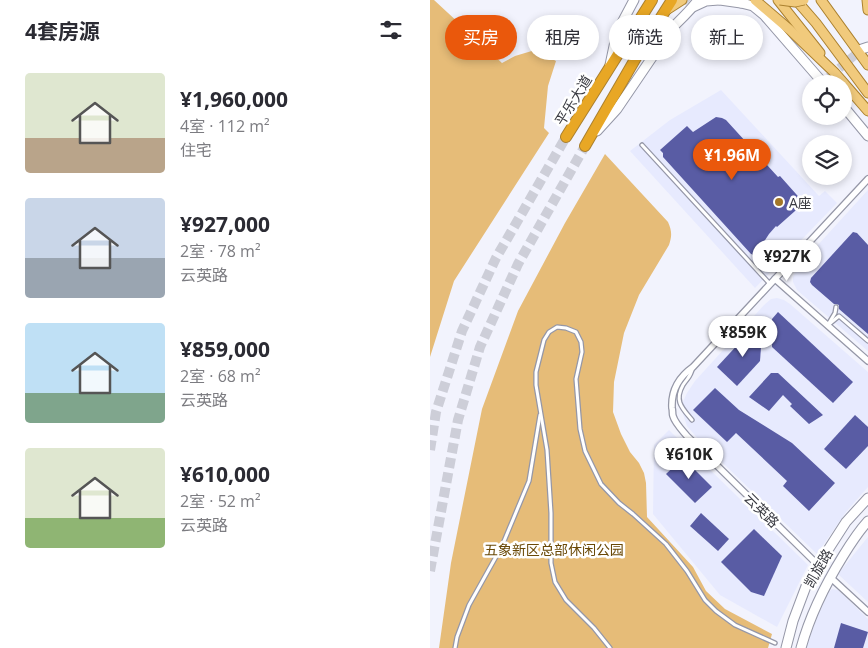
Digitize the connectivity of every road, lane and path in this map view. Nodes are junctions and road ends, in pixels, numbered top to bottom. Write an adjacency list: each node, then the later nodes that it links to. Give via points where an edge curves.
1 (634, 0): 19 (street, via 617,32)
2 (647, 0): 16 (main road)
3 (652, 0): 16 (highway, 平乐大道)
4 (672, 0): 15 (highway)
5 (719, 0): 12 (street); 13 (street)
6 (755, 0): 21 (main road, via 790,30)
7 (779, 0): 9 (main road, bridge); 22 (main road)
8 (796, 0): 23 (main road)
9 (804, 0)
10 (821, 0): 18 (main road)
11 (867, 0): 14 (main road)
12 (740, 1): 20 (street, via 764,15)
13 (691, 4): 15 (main road); 29 (street, via 617,109)
14 (868, 10)
15 (665, 11): 29 (highway)
16 (642, 15)
17 (613, 60): 19 (highway, 平乐大道)
18 (868, 65)
19 (609, 67): 28 (highway, 平乐大道)
20 (824, 75)
21 (825, 75)
22 (826, 75)
23 (868, 93)
24 (852, 98): 25 (main road)
25 (868, 111)
26 (852, 117): 27 (street)
27 (868, 136)
28 (566, 137)
29 (588, 142)
30 (642, 145): 32 (lane)
31 (867, 181): 32 (street, 云英路)
32 (773, 282): 34 (street); 37 (street, 云英路)
33 (836, 307): 34 (lane)
34 (828, 325): 35 (lane, via 839,316); 36 (street)
35 (868, 341)
36 (868, 361)
37 (693, 367): 39 (lane, via 678,397); 42 (street, 云英路, via 684,374 672,398 673,416 679,426)
38 (540, 412): 47 (lane, via 536,372 544,340 558,327 566,328 576,332 582,342 576,379 580,429 585,451 601,484 666,544 716,611 735,625); 48 (lane, via 529,481 502,546 469,605); 49 (lane, via 547,450 551,563 555,582 566,600)
39 (692, 420)
40 (868, 498): 42 (street, 凯旋路, via 846,522)
41 (868, 521): 43 (street, 凯旋路)
42 (818, 565): 44 (street, 凯旋路)
43 (830, 577): 45 (street); 46 (street, 凯旋路)
44 (796, 612): 46 (street); 50 (street, 凯旋路)
45 (868, 612)
46 (810, 618): 51 (street, 凯旋路)
47 (775, 643)
48 (455, 648)
49 (610, 648)
50 (786, 648)
51 (801, 648)

